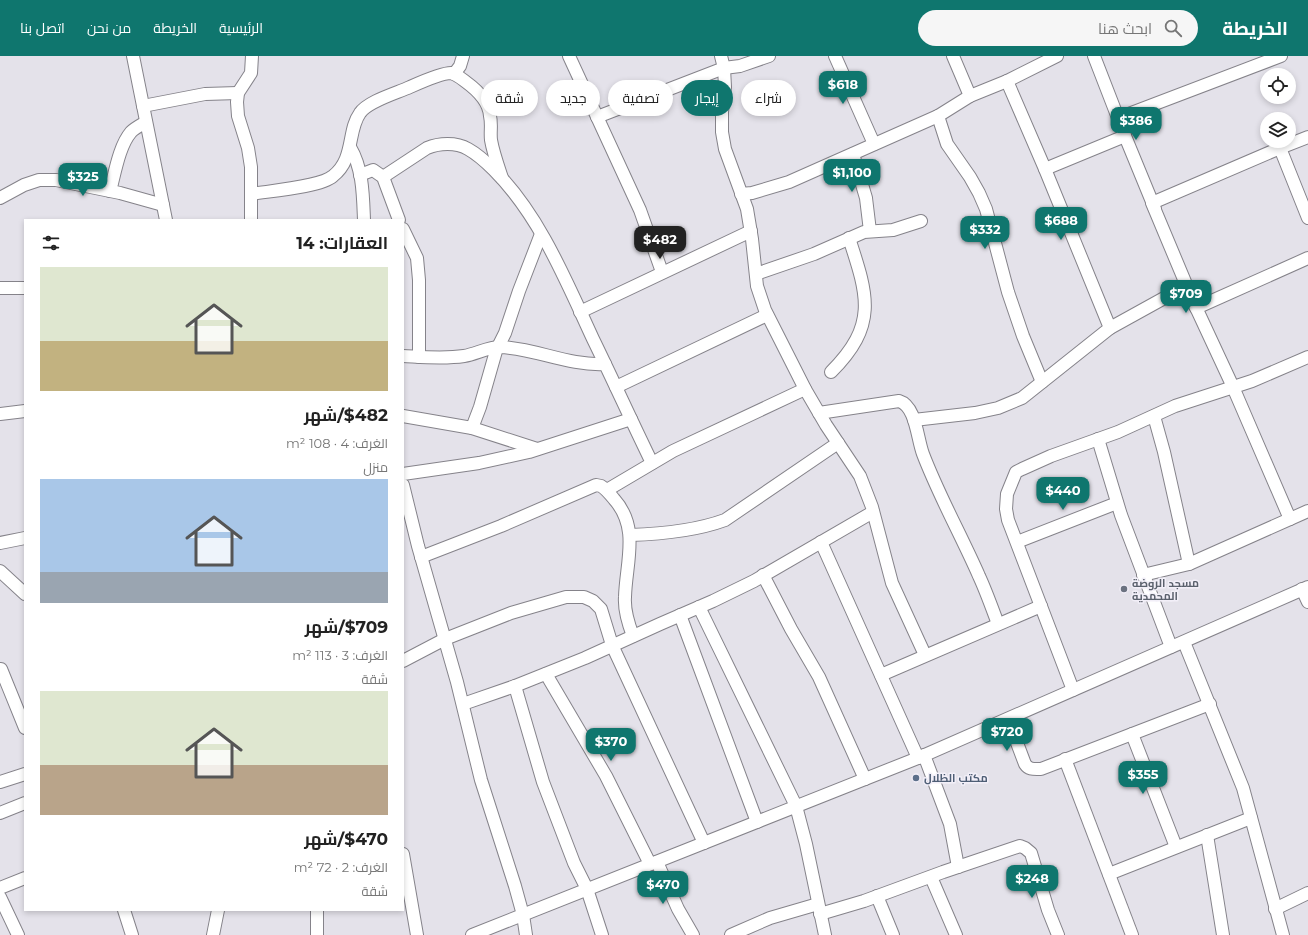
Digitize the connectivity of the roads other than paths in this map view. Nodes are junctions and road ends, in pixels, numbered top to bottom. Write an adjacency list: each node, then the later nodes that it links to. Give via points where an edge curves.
1 (133, 56): 17 (street)
2 (252, 56): 15 (street, via 251,73)
3 (463, 56): 13 (street)
4 (569, 56): 19 (street)
5 (721, 56): 12 (street)
6 (769, 56): 12 (street, via 740,66)
7 (953, 56): 16 (street)
8 (1057, 56): 14 (street)
9 (1094, 56): 20 (street)
10 (1281, 56): 20 (street)
11 (839, 58): 25 (street)
12 (724, 68): 19 (street); 35 (street, via 722,132 725,149)
13 (454, 74): 26 (street, via 445,74 420,82 368,106 360,113 355,123); 32 (street, via 476,90 489,108 491,141)
14 (1007, 81): 16 (street); 29 (street)
15 (238, 93): 17 (street, via 205,94); 34 (street, via 238,116 251,167)
16 (970, 96): 18 (street)
17 (143, 106): 21 (street)
18 (938, 116): 25 (street); 66 (street, via 948,144 970,177 986,210 1008,292)
19 (597, 117): 51 (street, via 640,210)
20 (1118, 118): 22 (street)
21 (146, 122): 33 (street, via 131,132 127,138); 38 (street)
22 (1125, 136): 29 (street); 37 (street)
23 (1308, 137): 24 (street)
24 (1296, 142)
25 (874, 144): 28 (street)
26 (350, 147): 30 (street); 34 (street, via 340,169 329,180)
27 (1280, 148): 37 (street); 39 (street)
28 (853, 154): 35 (street, via 789,182); 47 (street, via 866,198)
29 (1045, 169): 59 (street)
30 (360, 175): 31 (street, via 373,170); 42 (street)
31 (383, 177): 32 (street, via 427,148 443,144 466,148 486,162); 43 (street)
32 (502, 179): 48 (street)
33 (110, 191): 36 (street, via 56,180 39,180); 38 (street)
34 (251, 194): 41 (street)
35 (741, 194): 46 (street)
36 (0, 198)
37 (1152, 203): 53 (street); 56 (street)
38 (163, 205): 40 (street)
39 (1308, 218)
40 (166, 219)
41 (251, 219)
42 (364, 219)
43 (400, 219)
44 (921, 221): 47 (street, via 893,230)
45 (404, 231): 61 (street, via 417,258)
46 (750, 231): 51 (street); 52 (street)
47 (870, 231): 49 (street)
48 (541, 234): 57 (street); 60 (street)
49 (849, 238): 52 (street, via 814,254); 65 (street, via 861,274 865,297 864,314 856,342)
50 (1308, 258): 56 (street)
51 (662, 272): 57 (street)
52 (756, 274): 58 (street)
53 (1186, 286): 56 (street); 59 (street)
54 (0, 288): 55 (street)
55 (24, 288)
56 (1196, 308): 68 (street)
57 (580, 312): 64 (street)
58 (767, 315): 67 (street); 69 (street)
59 (1110, 328): 66 (street)
60 (498, 347): 61 (street, via 463,356); 64 (street, via 580,363); 77 (street)
61 (419, 357): 63 (street)
62 (1308, 357): 68 (street)
63 (404, 359)
64 (605, 364): 67 (street)
65 (831, 372)
66 (1042, 382): 76 (street, via 1022,398 998,408 950,417)
67 (616, 387): 75 (street)
68 (1233, 387): 74 (street, via 1175,406); 88 (street)
69 (806, 389): 71 (street); 81 (street)
70 (24, 411): 72 (street)
71 (820, 413): 76 (street, via 899,401 909,409); 79 (street)
72 (0, 414)
73 (404, 416): 77 (street)
74 (1154, 416): 78 (street); 95 (street)
75 (631, 419): 80 (street); 81 (street)
76 (914, 420): 105 (street, via 929,470 979,576)
77 (472, 428): 80 (street)
78 (1098, 439): 85 (street); 92 (street, via 1016,472 1007,494 1006,509)
79 (838, 443): 87 (street, via 860,476); 89 (street, via 725,520 661,534)
80 (537, 450): 82 (street, via 479,464)
81 (652, 463): 84 (street)
82 (404, 474)
83 (404, 489): 94 (street)
84 (607, 490): 89 (street, via 624,511); 94 (street, via 596,485)
85 (1117, 503): 92 (street); 98 (street)
86 (1308, 511): 88 (street)
87 (873, 512): 91 (street); 111 (street, via 892,583)
88 (1290, 519): 95 (street)
89 (630, 535): 106 (street, via 625,597 626,613)
90 (24, 538): 93 (street)
91 (821, 542): 97 (street); 115 (street)
92 (1017, 542): 102 (street)
93 (0, 543)
94 (421, 557): 107 (street)
95 (1190, 564): 98 (street)
96 (0, 572): 100 (street)
97 (763, 575): 103 (street); 126 (street, via 819,677)
98 (1143, 575): 110 (street)
99 (1305, 588): 101 (street); 108 (street)
100 (24, 593)
101 (1308, 602)
102 (1041, 606): 105 (street); 117 (street)
103 (699, 607): 104 (street); 129 (street)
104 (680, 615): 106 (street); 132 (street)
105 (998, 624): 111 (street)
106 (633, 636): 109 (street)
107 (445, 639): 109 (street, via 511,613 566,597 584,596 594,601 601,609); 112 (street); 118 (street)
108 (1184, 642): 110 (street); 119 (street)
109 (612, 645): 114 (street); 134 (street)
110 (1171, 647): 117 (street)
111 (925, 655): 115 (street)
112 (404, 660)
113 (1, 669): 121 (street)
114 (546, 674): 116 (street); 137 (street)
115 (881, 674): 123 (street)
116 (515, 686): 118 (street); 143 (street, via 543,782 574,863)
117 (1073, 690): 120 (street)
118 (462, 704): 152 (street, via 481,780)
119 (1210, 704): 122 (street); 131 (street, via 1243,788)
120 (1008, 719): 123 (street); 124 (street, via 1026,766 1041,769)
121 (24, 726)
122 (1132, 734): 124 (street); 135 (street)
123 (921, 757): 126 (street); 138 (street, via 950,824)
124 (1064, 759): 139 (street)
125 (24, 774): 127 (street)
126 (865, 779): 129 (street)
127 (0, 782)
128 (24, 803): 130 (street)
129 (796, 806): 132 (street); 147 (street)
130 (0, 813)
131 (1251, 818): 133 (street); 148 (street)
132 (757, 822): 134 (street)
133 (1207, 835): 135 (street); 168 (street)
134 (704, 843): 137 (street)
135 (1176, 847): 139 (street)
136 (404, 860): 157 (street)
137 (653, 863): 143 (street); 161 (street)
138 (958, 867): 140 (street); 166 (street, via 1015,847 1027,849 1032,856)
139 (1109, 874): 167 (street)
140 (931, 877): 145 (street); 165 (street)
141 (24, 878): 142 (street)
142 (0, 888)
143 (587, 889): 152 (street); 160 (street)
144 (1308, 893): 148 (street)
145 (877, 896): 147 (street); 164 (street)
146 (0, 897): 153 (street)
147 (819, 909): 162 (street, via 770,918); 163 (street)
148 (1276, 909): 169 (street)
149 (124, 911): 154 (street)
150 (218, 911): 155 (street)
151 (317, 911): 156 (street)
152 (523, 915): 158 (street); 159 (street)
153 (18, 935)
154 (132, 935)
155 (213, 935)
156 (317, 935)
157 (417, 935)
158 (473, 935)
159 (526, 935)
160 (602, 935)
161 (693, 935)
162 (731, 935)
163 (825, 935)
164 (893, 935)
165 (956, 935)
166 (1058, 935)
167 (1132, 935)
168 (1223, 935)
169 (1283, 935)

